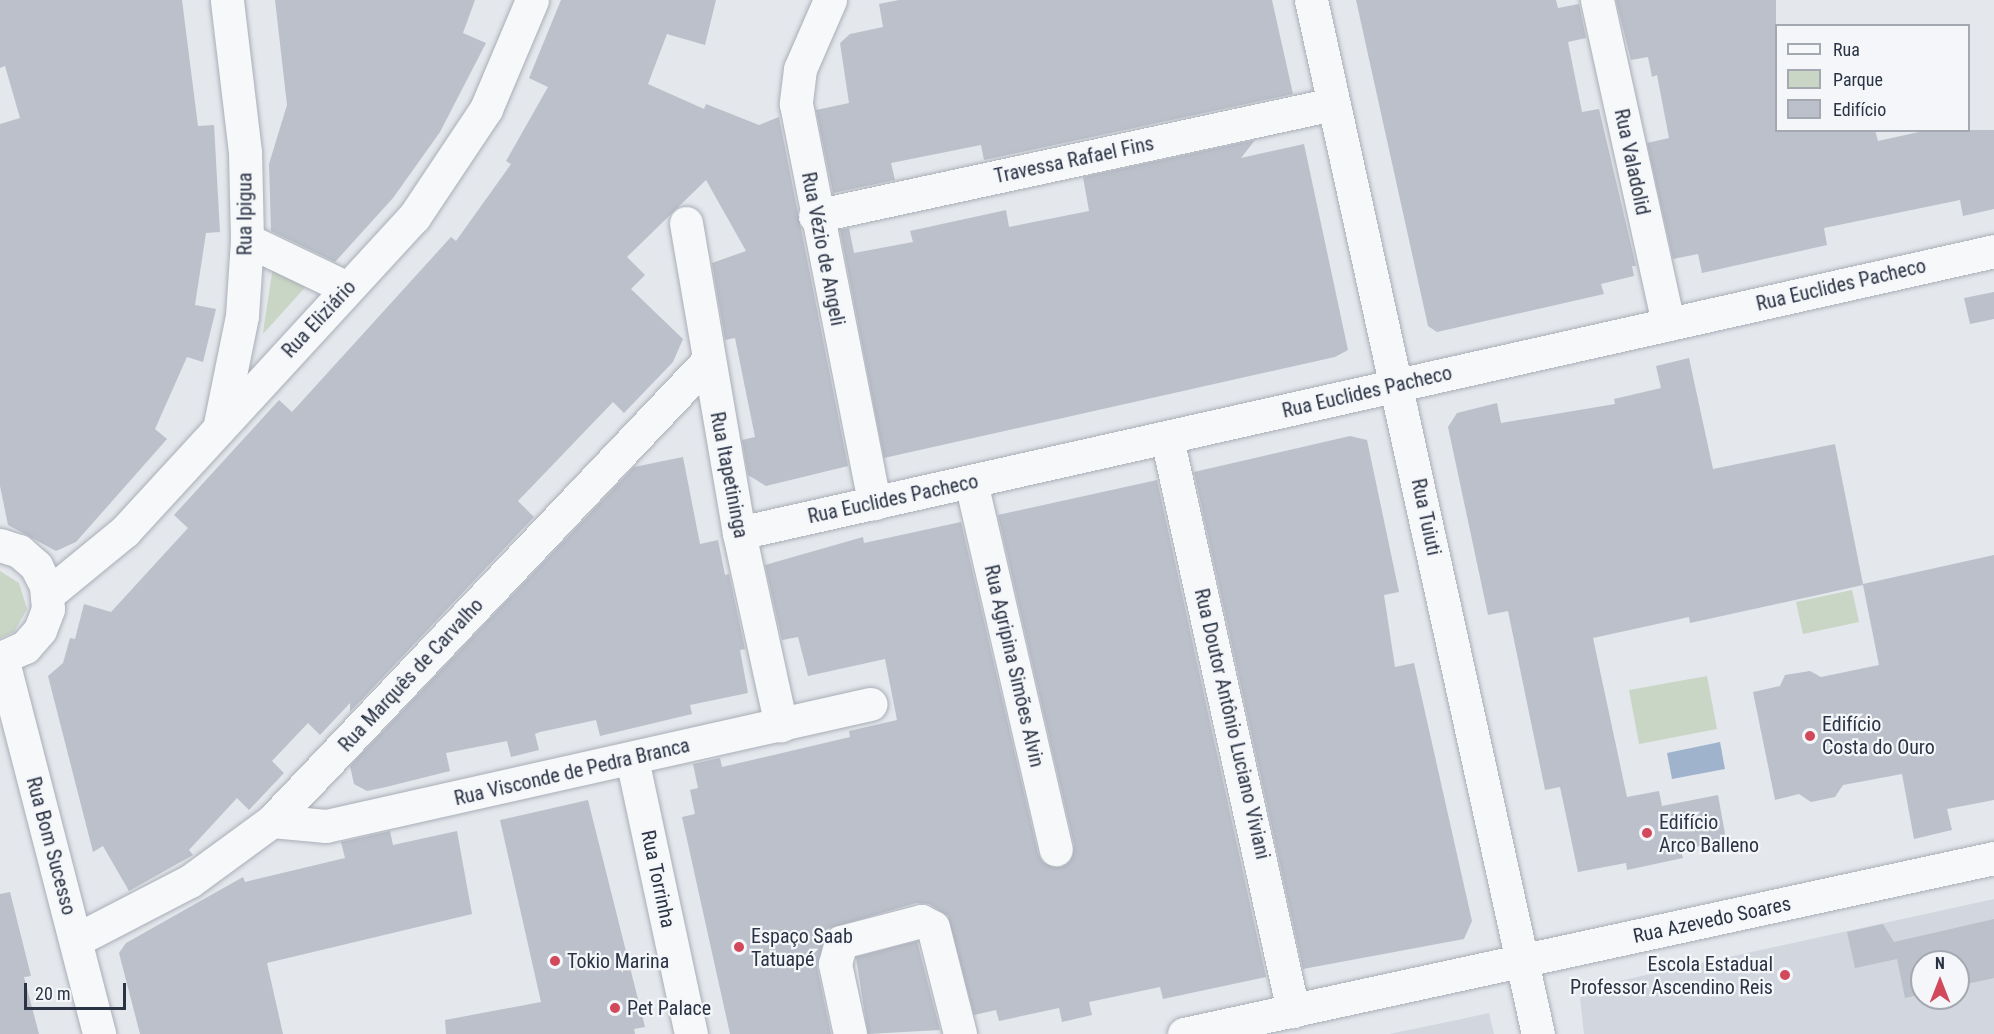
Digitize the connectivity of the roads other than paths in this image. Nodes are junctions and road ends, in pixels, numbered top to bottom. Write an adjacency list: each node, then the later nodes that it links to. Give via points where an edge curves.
1 (227, 0): 9 (street, Rua Ipigua, via 245,152)
2 (532, 0): 11 (street, Rua Eliziário, via 486,109 453,163 414,217)
3 (830, 0): 7 (street, Rua Vézio de Angeli, via 795,88)
4 (1311, 0): 6 (street, Rua Tuiuti)
5 (1597, 0): 12 (street, Rua Valadolid)
6 (1333, 104): 7 (street, Travessa Rafael Fins); 14 (street, Rua Tuiuti)
7 (815, 216): 18 (street, Rua Vézio de Angeli)
8 (686, 223): 13 (street, Rua Itapetininga)
9 (247, 240): 11 (street); 15 (street, Rua Ipigua, via 242,316)
10 (1994, 251): 12 (street, Rua Euclides Pacheco)
11 (348, 288): 15 (street, Rua Eliziário)
12 (1668, 324): 14 (street, Rua Euclides Pacheco)
13 (708, 361): 19 (street, Rua Itapetininga); 26 (street, Rua Marquês de Carvalho)
14 (1398, 385): 16 (street, Rua Euclides Pacheco); 30 (street, Rua Tuiuti)
15 (219, 427): 21 (street, Rua Eliziário, via 125,531)
16 (1167, 438): 17 (street, Rua Euclides Pacheco); 31 (street, Rua Doutor Antônio Luciano Viviani)
17 (971, 482): 18 (street, Rua Euclides Pacheco); 27 (street, Rua Agripina Simões Alvin)
18 (874, 503): 19 (street, Rua Euclides Pacheco)
19 (739, 532): 24 (street, Rua Itapetininga)
20 (0, 545): 21 (street, via 19,551 36,566)
21 (47, 595): 22 (street, via 40,630 25,647)
22 (1, 658): 29 (street, Rua Bom Sucesso)
23 (870, 704): 24 (street, Rua Visconde de Pedra Branca)
24 (781, 725): 25 (street, Rua Visconde de Pedra Branca)
25 (632, 759): 26 (street, Rua Visconde de Pedra Branca, via 326,826); 34 (street, Rua Torrinha)
26 (272, 820): 29 (street, Rua Marquês de Carvalho, via 190,881)
27 (1056, 849)
28 (1994, 858): 30 (street, Rua Azevedo Soares)
29 (76, 940): 33 (street, Rua Bom Sucesso)
30 (1522, 961): 31 (street, Rua Azevedo Soares); 38 (street, Rua Tuiuti)
31 (1293, 1011): 32 (street, Rua Azevedo Soares)
32 (1249, 1027): 37 (street, Rua Azevedo Soares)
33 (99, 1034)
34 (691, 1034)
35 (850, 1034): 36 (street, via 835,964 841,942 921,921 933,927)
36 (960, 1034)
37 (1184, 1034)
38 (1538, 1034)

